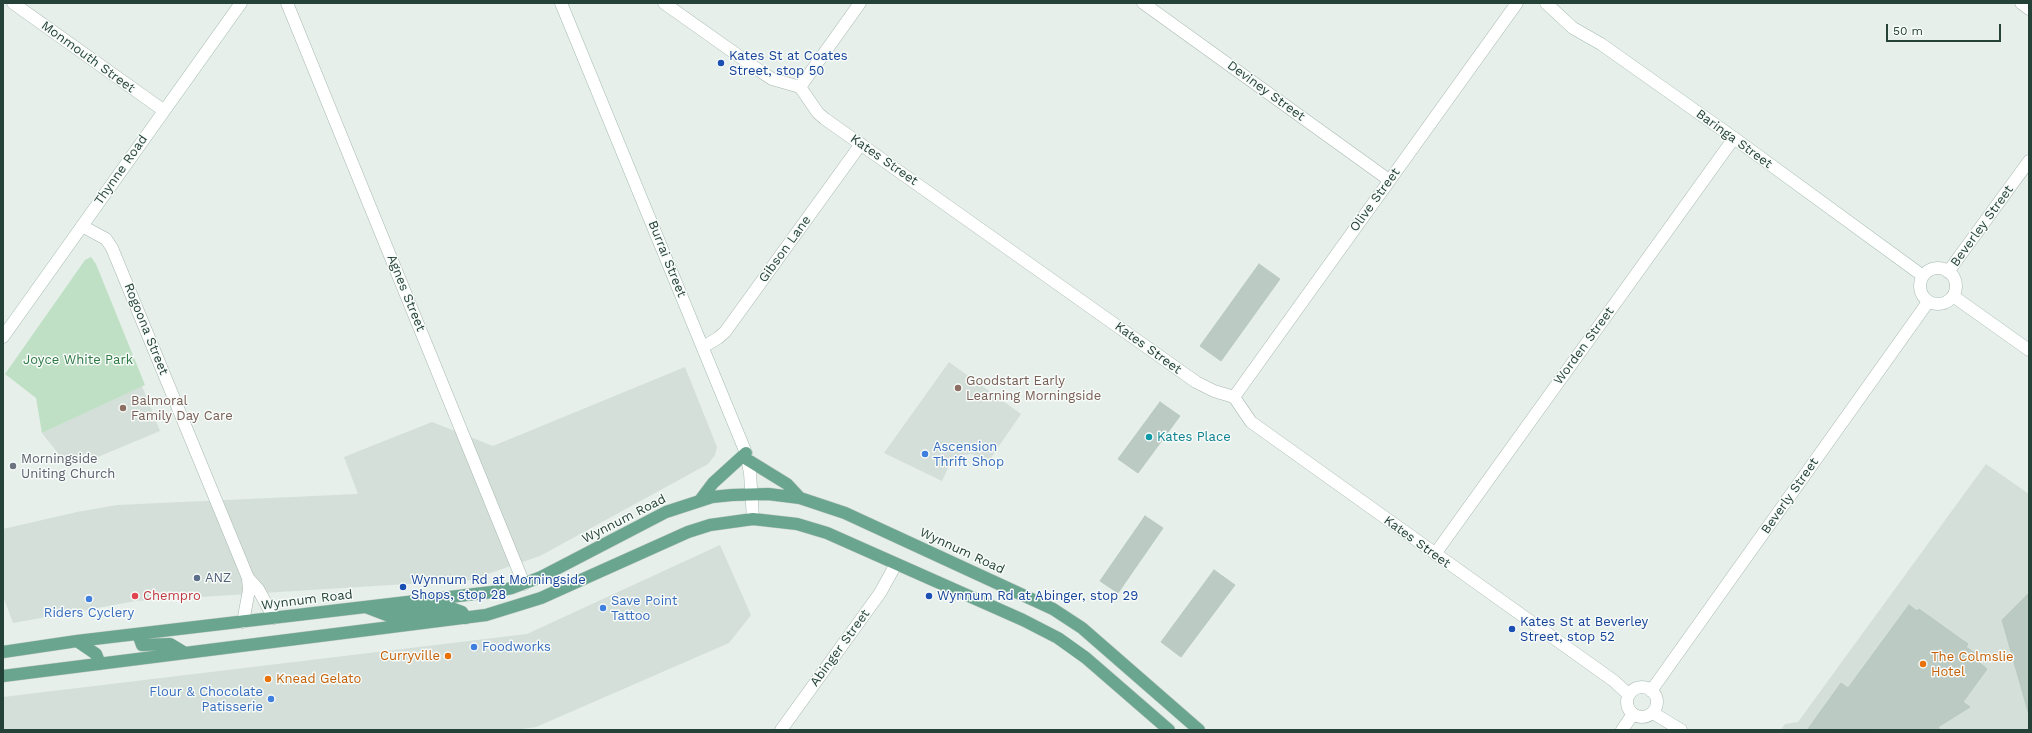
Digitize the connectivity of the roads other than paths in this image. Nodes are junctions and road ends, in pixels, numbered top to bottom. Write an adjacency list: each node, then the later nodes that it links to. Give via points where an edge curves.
1 (13, 3): 13 (street, Monmouth Street)
2 (241, 3): 13 (street, Thynne Road)
3 (287, 3): 35 (street, Agnes Street)
4 (561, 3): 24 (street, Burrai Street)
5 (664, 3): 12 (street, via 760,72 772,79)
6 (860, 3): 12 (street)
7 (1143, 3): 17 (street, Deviney Street)
8 (1517, 3): 17 (street, Olive Street)
9 (1546, 3): 14 (street, Baringa Street, via 1574,28 1601,44)
10 (2021, 3): 11 (street)
11 (2029, 9)
12 (800, 87): 15 (street, Kates Street, via 818,113)
13 (163, 110): 18 (street, Thynne Road)
14 (1734, 138): 20 (street, Baringa Street); 32 (street, Worden Street)
15 (861, 144): 24 (street, Gibson Lane, via 725,332); 26 (street, Kates Street, via 1196,382)
16 (2029, 161): 19 (street, Beverley Street)
17 (1390, 180): 26 (street, Olive Street)
18 (82, 226): 23 (street, Thynne Road); 34 (street, Rogoona Street, via 106,239 112,248)
19 (1948, 272): 20 (street, via 1940,268); 21 (street, via 1956,282)
20 (1923, 276): 22 (street, via 1920,290)
21 (1953, 296): 22 (street, via 1942,304); 25 (street)
22 (1928, 302): 46 (street, Beverly Street)
23 (3, 337)
24 (703, 347): 27 (street, Burrai Street)
25 (2029, 350)
26 (1234, 397): 32 (street, Kates Street, via 1251,422)
27 (747, 456): 28 (street, Burrai Street); 29 (main road, via 787,484); 30 (main road, via 713,482)
28 (751, 494): 29 (main road, Wynnum Road); 30 (main road, Wynnum Road, via 724,495); 31 (street, Burrai Street)
29 (800, 498): 52 (main road, Wynnum Road, via 844,513 1053,609 1082,628)
30 (701, 500): 35 (main road, Wynnum Road, via 666,512)
31 (753, 519): 33 (main road, via 809,526); 38 (main road, via 728,521 688,532 541,598 486,615)
32 (1434, 554): 47 (street, Kates Street)
33 (896, 564): 50 (street, Abinger Street, via 880,593); 51 (main road, via 1058,638 1086,658)
34 (248, 578): 37 (street, Rogoona Street, via 258,589); 39 (street, Rogoona Street, via 248,600)
35 (524, 584): 36 (main road, Wynnum Road, via 492,592)
36 (366, 607): 37 (main road, Wynnum Road); 38 (main road, via 389,616 451,608 462,612)
37 (274, 618): 39 (main road, Wynnum Road)
38 (466, 618): 43 (main road)
39 (243, 622): 40 (main road, Wynnum Road)
40 (138, 634): 41 (main road, Wynnum Road); 43 (main road, via 142,645 170,644)
41 (77, 641): 42 (main road, Wynnum Road); 44 (main road, via 96,654)
42 (3, 652)
43 (185, 653): 44 (main road)
44 (100, 664): 45 (main road)
45 (3, 676)
46 (1651, 690): 47 (street, via 1637,688); 48 (street, via 1657,699)
47 (1629, 695): 49 (street, via 1628,708)
48 (1653, 713): 49 (street, via 1641,717); 54 (street)
49 (1633, 714): 53 (street)
50 (781, 730)
51 (1168, 730)
52 (1199, 730)
53 (1622, 730)
54 (1681, 730)

